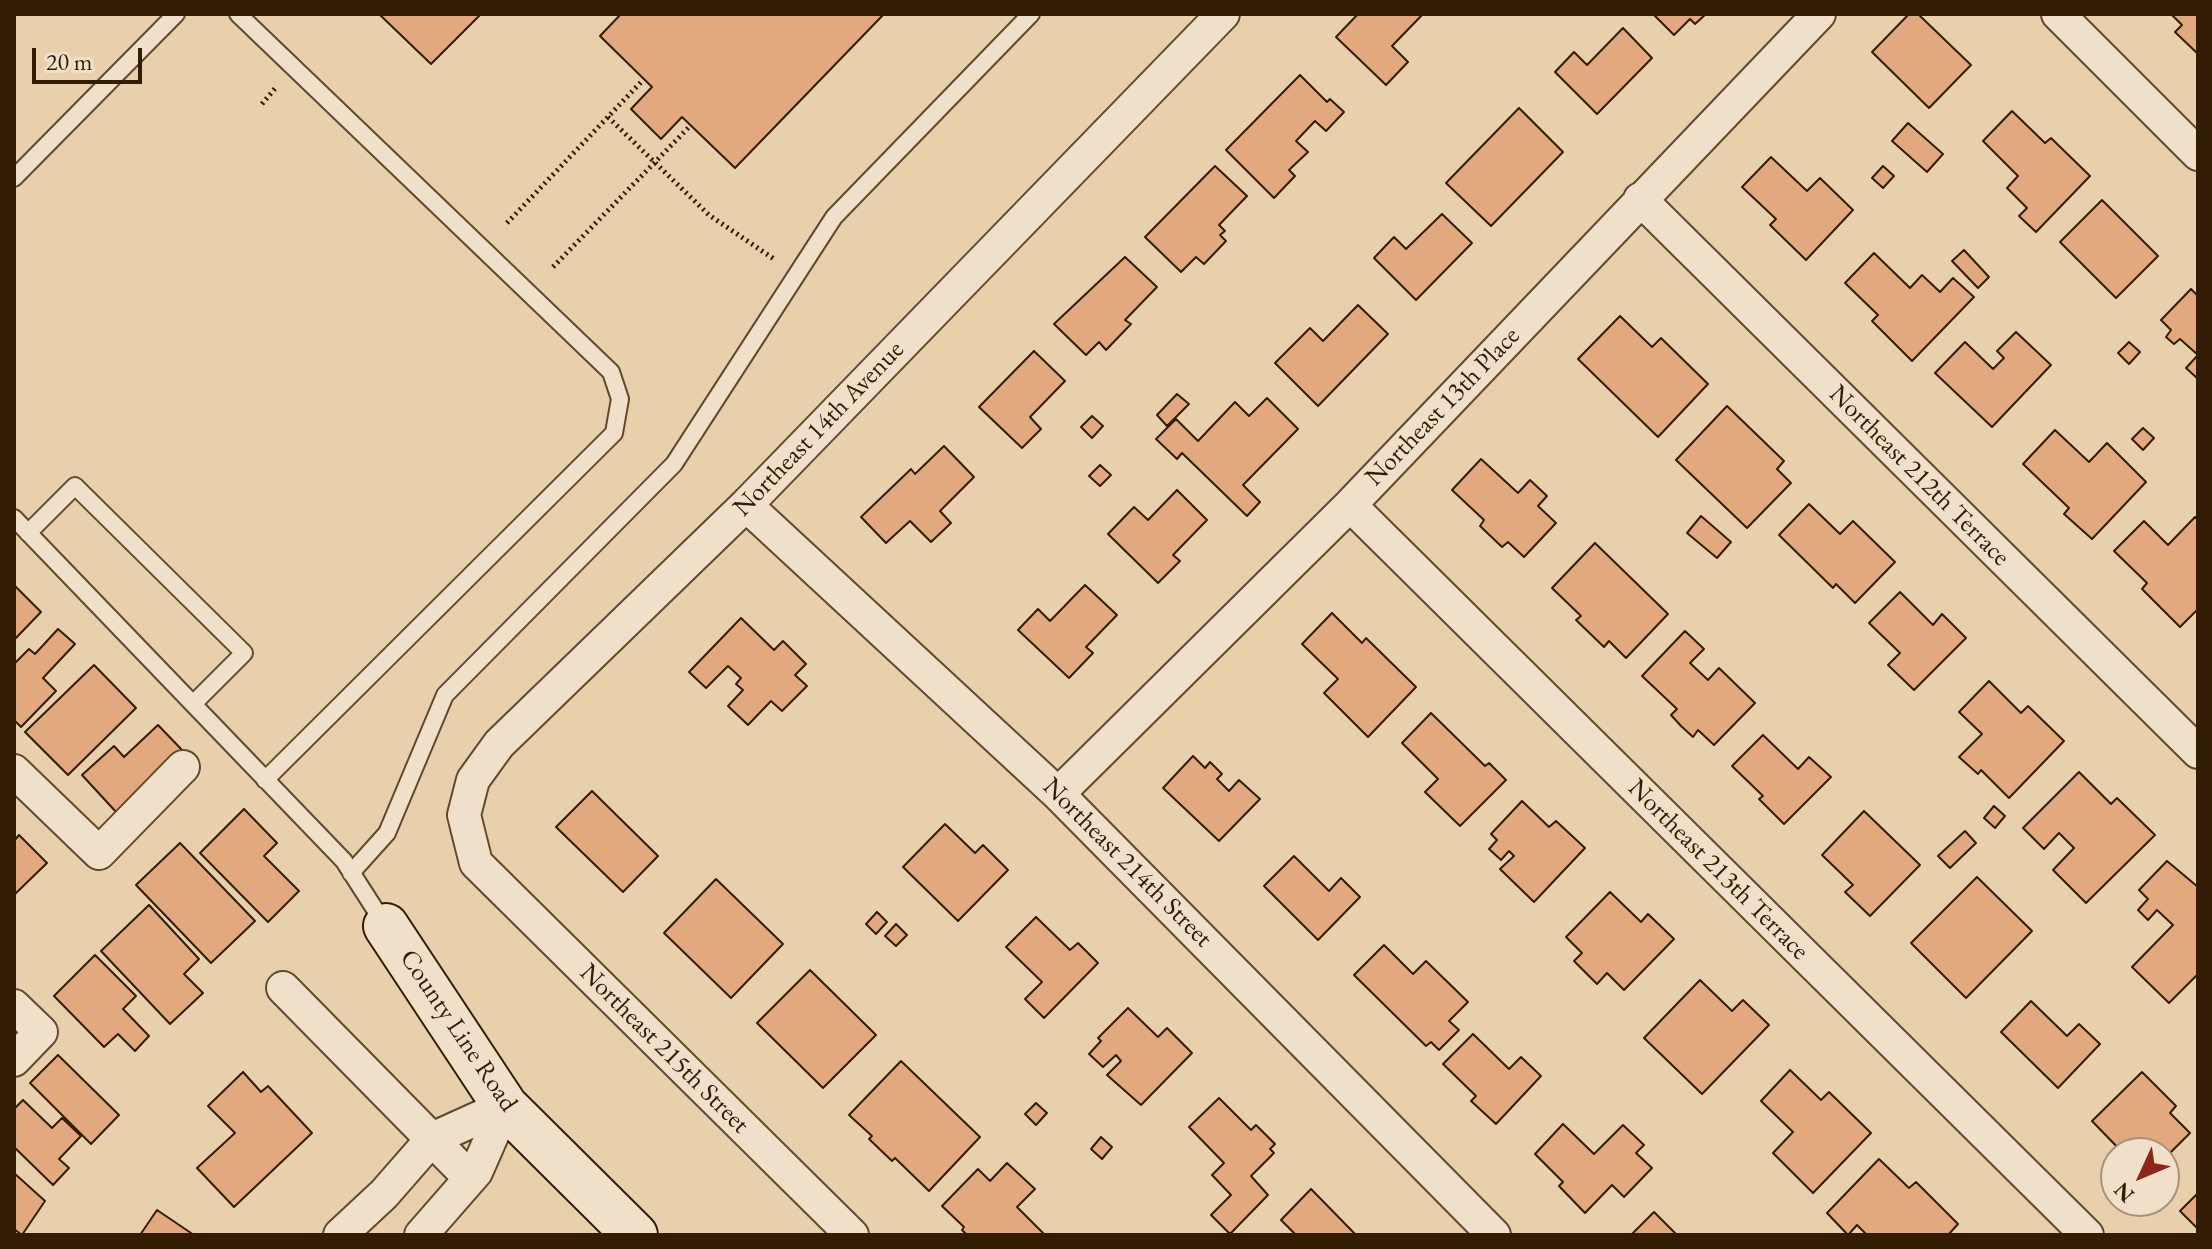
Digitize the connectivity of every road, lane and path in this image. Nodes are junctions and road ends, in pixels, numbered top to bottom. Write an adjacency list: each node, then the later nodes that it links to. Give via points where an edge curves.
1 (176, 14): 12 (lane)
2 (238, 14): 25 (lane, via 611,372 620,399 614,433)
3 (1031, 14): 28 (lane, via 834,217 674,464 445,695 387,833)
4 (1223, 14): 17 (street, Northeast 14th Avenue)
5 (1819, 14): 13 (street, Northeast 13th Place)
6 (2058, 14): 10 (street)
7 (644, 79): 8 (path)
8 (608, 117): 11 (path); 14 (path)
9 (691, 125): 11 (path)
10 (2198, 154)
11 (654, 163): 15 (path, via 709,215); 16 (path)
12 (14, 178)
13 (1640, 199): 18 (street, Northeast 13th Place); 22 (street, Northeast 212th Terrace)
14 (507, 223)
15 (774, 259)
16 (553, 267)
17 (746, 505): 26 (street, Northeast 214th Street); 27 (street, Northeast 14th Avenue, via 499,744 473,780 464,815)
18 (1350, 505): 26 (street, Northeast 13th Place); 41 (street, Northeast 213th Terrace)
19 (14, 518): 20 (lane)
20 (28, 533): 21 (lane); 21 (lane, via 75,486 244,653)
21 (193, 704): 25 (lane)
22 (2198, 752)
23 (183, 767): 24 (street, via 99,853)
24 (14, 771)
25 (265, 780): 28 (lane)
26 (1058, 794): 40 (street, Northeast 214th Street)
27 (476, 863): 39 (street, Northeast 215th Street)
28 (351, 873): 29 (lane)
29 (386, 926): 33 (street, County Line Road)
30 (283, 988): 34 (street)
31 (14, 1006): 32 (street, via 41,1032)
32 (14, 1060)
33 (505, 1106): 34 (street); 35 (street); 38 (street, County Line Road)
34 (432, 1139): 35 (street); 36 (street)
35 (470, 1178): 37 (street)
36 (340, 1235)
37 (421, 1235)
38 (635, 1235)
39 (852, 1235)
40 (1494, 1235)
41 (2087, 1235)

